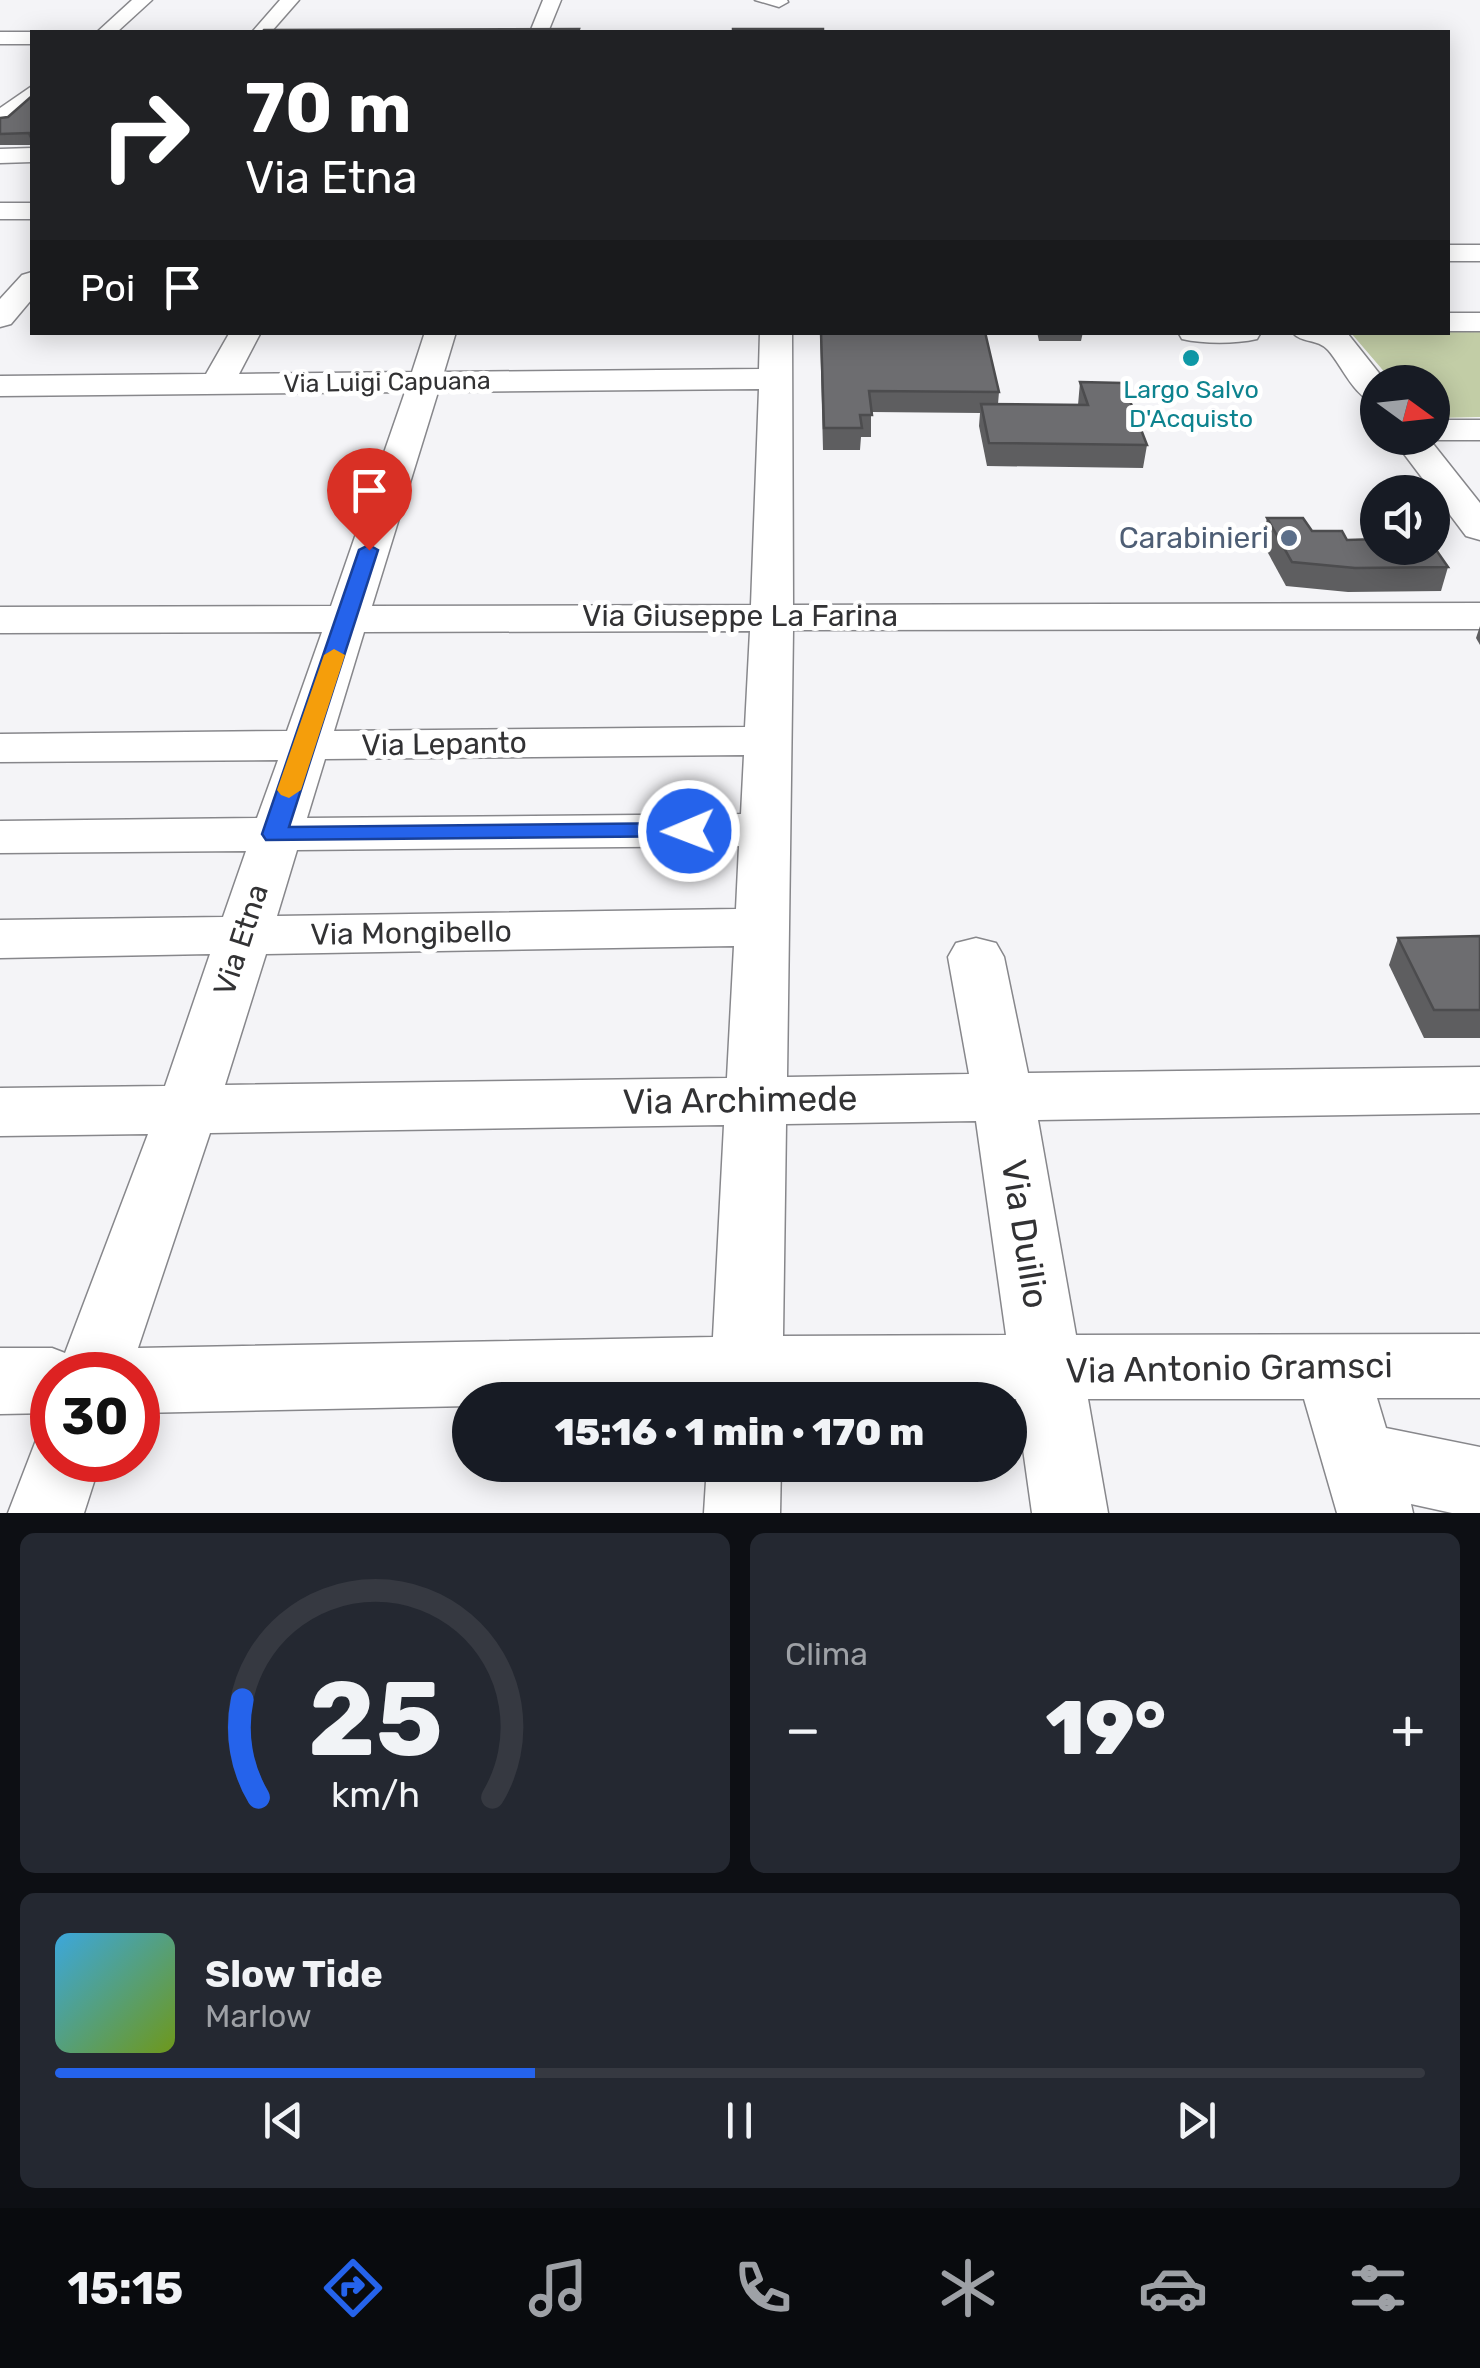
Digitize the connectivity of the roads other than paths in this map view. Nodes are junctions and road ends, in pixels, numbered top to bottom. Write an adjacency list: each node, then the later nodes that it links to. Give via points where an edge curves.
1 (143, 0): 4 (street)
2 (290, 0): 5 (street)
3 (552, 0): 6 (street)
4 (108, 30)
5 (264, 30)
6 (540, 30)
7 (0, 38): 8 (street)
8 (30, 38)
9 (0, 93): 10 (street)
10 (30, 93)
11 (30, 95): 12 (street)
12 (0, 120)
13 (30, 155): 14 (street)
14 (0, 156)
15 (0, 211): 16 (street)
16 (30, 211)
17 (1450, 253): 18 (street)
18 (1480, 253)
19 (27, 268): 22 (street)
20 (1450, 300): 21 (street)
21 (1480, 300)
22 (0, 320): 25 (street)
23 (1450, 322): 24 (street)
24 (1480, 322)
25 (30, 323)
26 (244, 335): 32 (street)
27 (440, 335): 31 (street, Via Etna)
28 (1329, 335): 30 (street)
29 (775, 356): 31 (street, Via Luigi Capuana); 38 (street)
30 (1360, 371)
31 (424, 382): 32 (street, Via Luigi Capuana); 40 (street, Via Etna)
32 (217, 384): 33 (street, Via Luigi Capuana)
33 (0, 386)
34 (1450, 430): 35 (street)
35 (1480, 430)
36 (1424, 455): 37 (street)
37 (1479, 524)
38 (772, 616): 39 (street, Via Giuseppe La Farina); 40 (street, Via Giuseppe La Farina); 42 (street)
39 (1480, 616)
40 (346, 618): 41 (street, Via Giuseppe La Farina); 43 (street, Via Etna)
41 (0, 620)
42 (768, 742): 43 (street, Via Lepanto); 45 (street)
43 (304, 746): 44 (street, Via Lepanto); 46 (street, Via Etna)
44 (0, 748)
45 (765, 830): 46 (street); 48 (street)
46 (274, 834): 47 (street); 49 (street, Via Etna)
47 (0, 837)
48 (762, 927): 49 (street, Via Mongibello); 54 (street)
49 (242, 936): 50 (street, Via Mongibello); 55 (street, Via Etna)
50 (0, 939)
51 (976, 956): 53 (street, Via Duilio)
52 (1480, 1090): 53 (street, Via Archimede)
53 (1002, 1096): 54 (street, Via Archimede); 60 (street, Via Duilio)
54 (756, 1100): 55 (street, Via Archimede); 65 (street)
55 (187, 1110): 56 (street, Via Archimede); 57 (street, Via Etna)
56 (0, 1112)
57 (101, 1352)
58 (1331, 1366): 59 (street, Via Antonio Gramsci); 60 (street, Via Antonio Gramsci); 70 (street)
59 (1480, 1366)
60 (1047, 1370): 66 (street, Via Antonio Gramsci); 73 (street, Via Duilio)
61 (0, 1380): 63 (street)
62 (160, 1380): 64 (street, Via Antonio Gramsci)
63 (30, 1381)
64 (452, 1382)
65 (746, 1382)
66 (789, 1382)
67 (57, 1482): 71 (street)
68 (743, 1482): 72 (street)
69 (1480, 1483): 70 (street)
70 (1366, 1485)
71 (46, 1513)
72 (742, 1513)
73 (1070, 1513)

